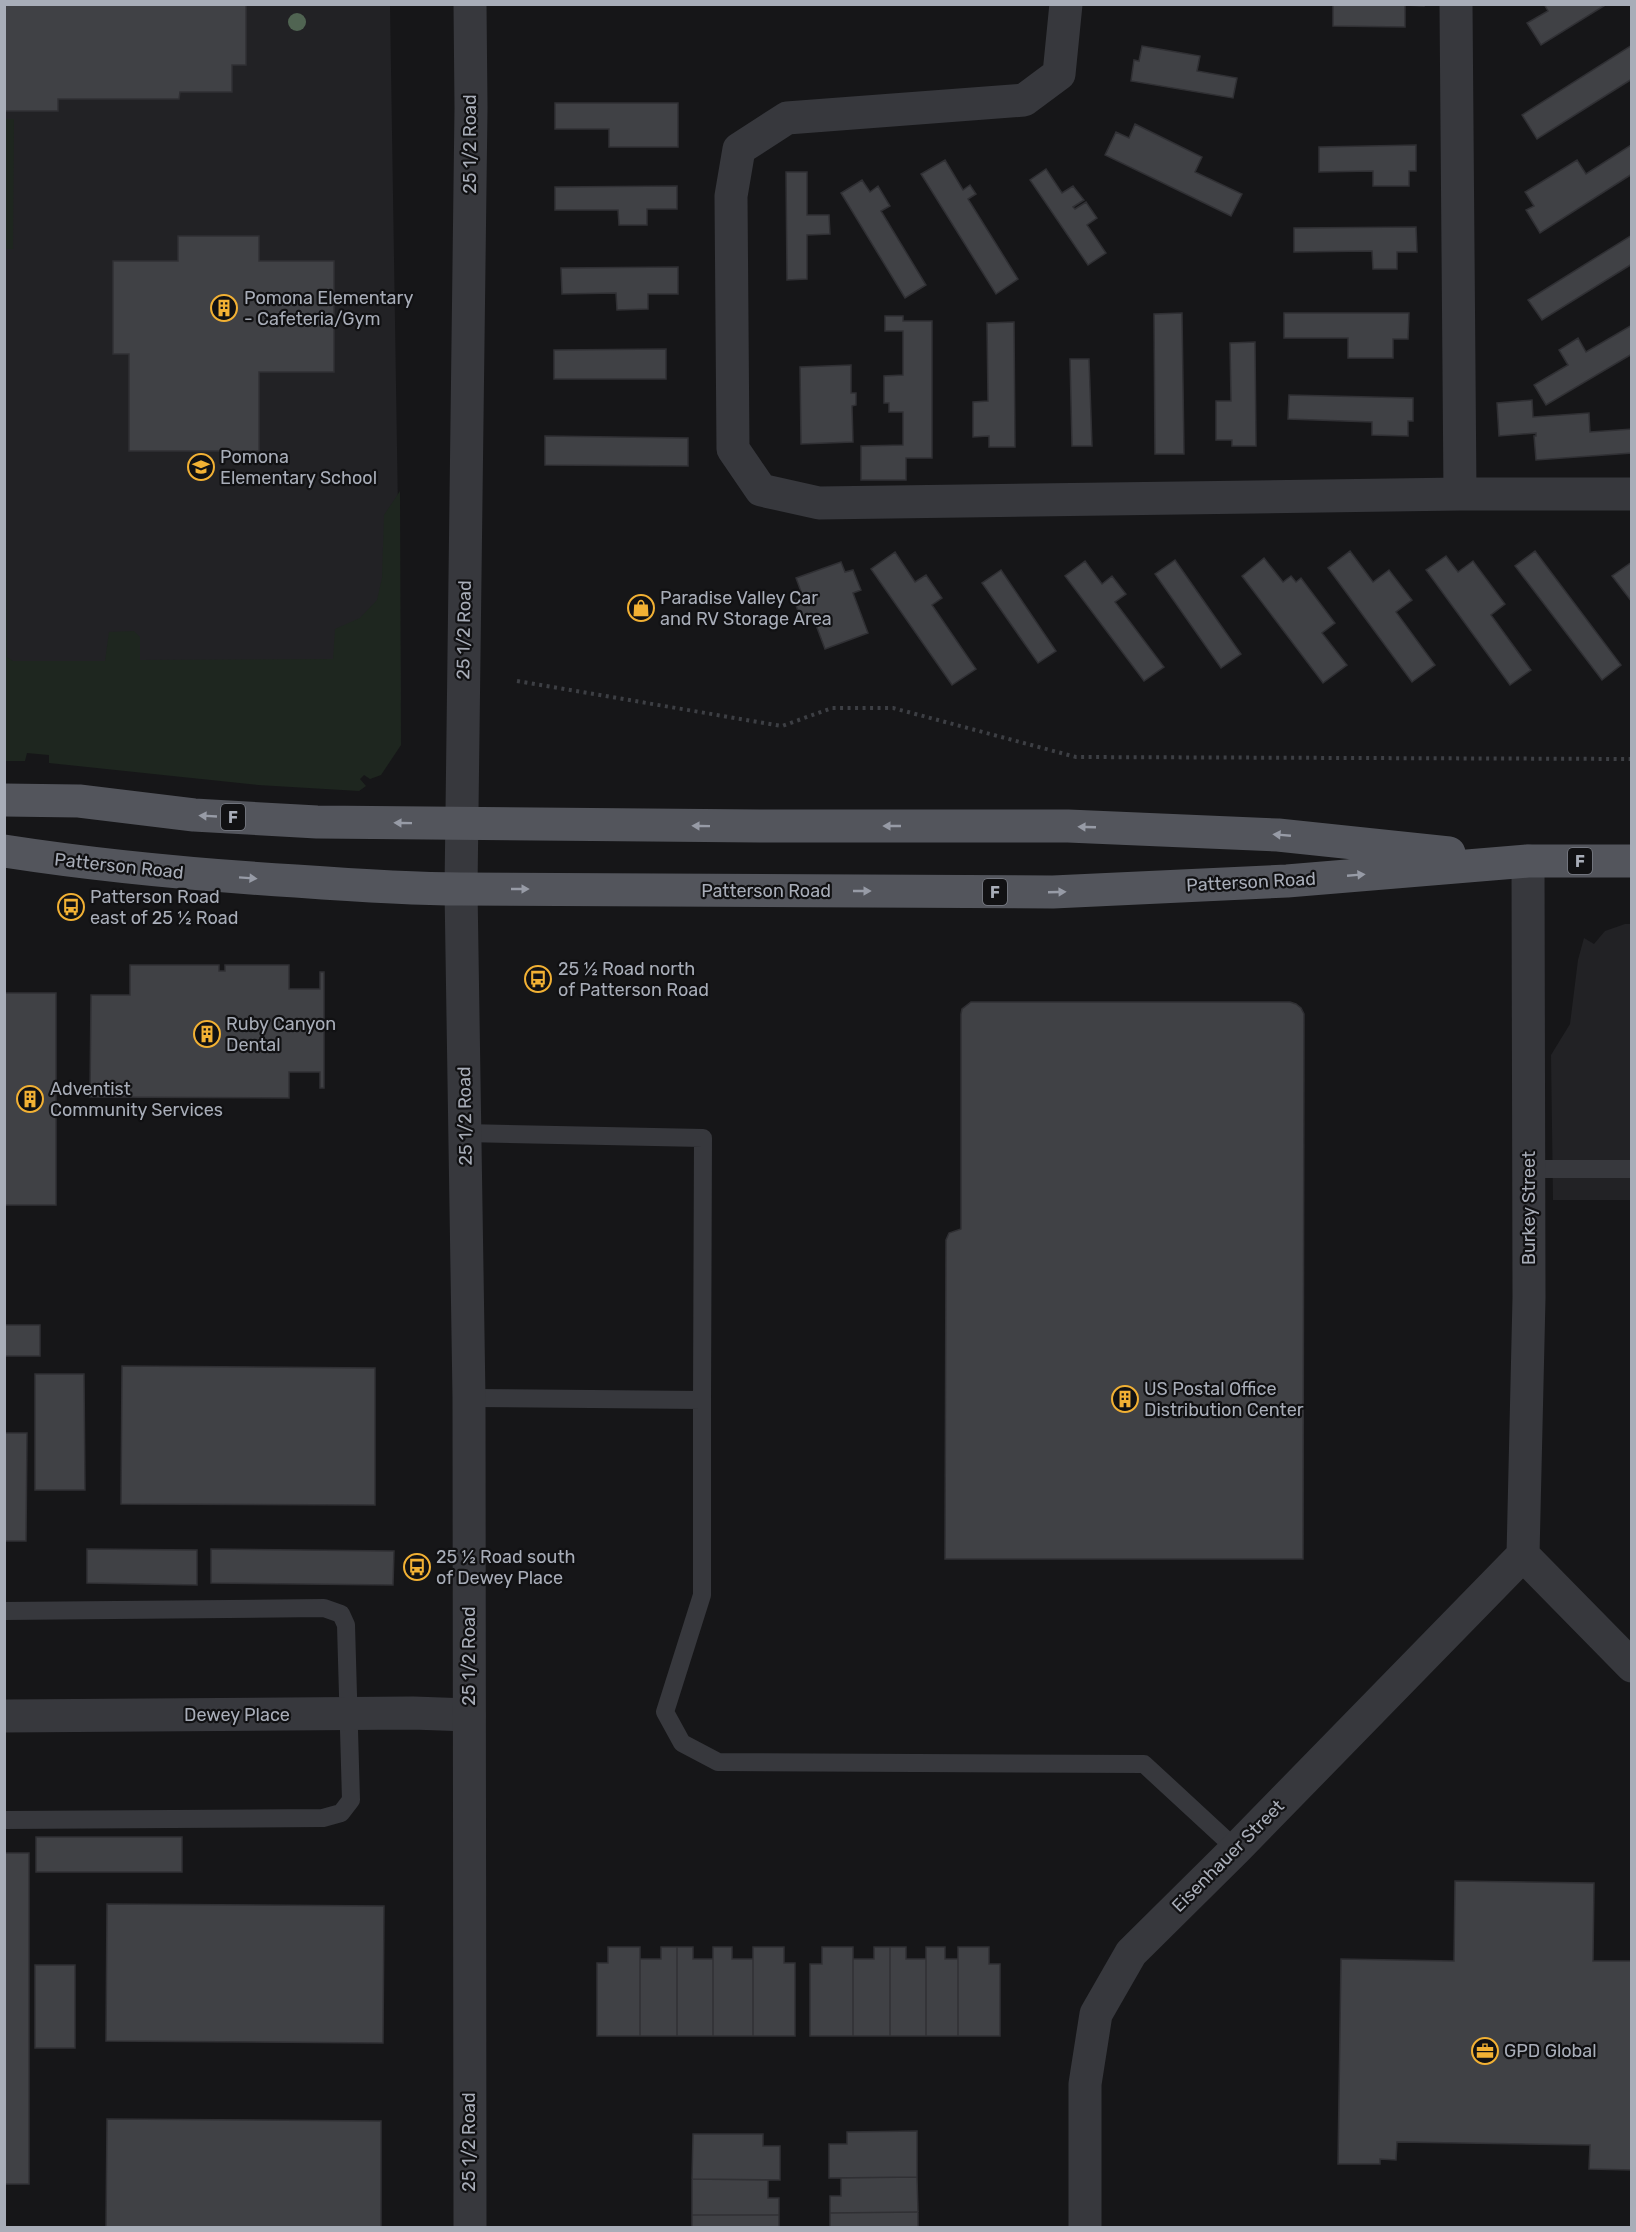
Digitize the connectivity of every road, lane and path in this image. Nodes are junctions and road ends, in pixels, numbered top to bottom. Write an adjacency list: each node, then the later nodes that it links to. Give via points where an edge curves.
1 (470, 4): 9 (street, 25 1/2 Road)
2 (1066, 4): 4 (street, via 1059,74 1024,100 786,118 739,149 731,196 733,449 761,490 819,503)
3 (1456, 4): 4 (street)
4 (1460, 494): 5 (street)
5 (1632, 494)
6 (517, 681): 7 (path, via 782,726 832,708 893,708 1076,757)
7 (1632, 759)
8 (4, 800): 9 (main road, Patterson Road / F, one-way to 8, via 317,822 194,815 79,801)
9 (462, 824): 11 (main road, Patterson Road / F, one-way to 9, via 1278,835 1068,826); 13 (street, 25 1/2 Road)
10 (4, 851): 13 (main road, Patterson Road / F, one-way to 13, via 85,864 211,876)
11 (1528, 861): 12 (main road, Patterson Road / F); 13 (main road, Patterson Road / F, one-way to 11, via 1053,892 1287,881); 15 (street, Burkey Street)
12 (1632, 861)
13 (461, 889): 14 (street, 25 1/2 Road)
14 (465, 1133): 17 (street, 25 1/2 Road); 18 (lane, via 703,1138)
15 (1528, 1169): 16 (lane); 19 (street, Burkey Street)
16 (1632, 1169)
17 (469, 1398): 18 (lane); 23 (street, 25 1/2 Road)
18 (702, 1400): 26 (lane, via 702,1595 665,1712 682,1743 718,1762 1144,1764)
19 (1523, 1555): 21 (street); 26 (street, Eisenhauer Street)
20 (4, 1611): 22 (lane, via 324,1608 341,1614 346,1625)
21 (1632, 1666)
22 (348, 1714): 23 (street, Dewey Place); 24 (street, Dewey Place); 25 (lane, via 351,1800 341,1813 323,1818)
23 (469, 1715): 27 (street, 25 1/2 Road)
24 (4, 1716)
25 (4, 1820)
26 (1236, 1849): 28 (street, Eisenhauer Street, via 1131,1953 1096,2014 1085,2084)
27 (470, 2228)
28 (1085, 2228)

